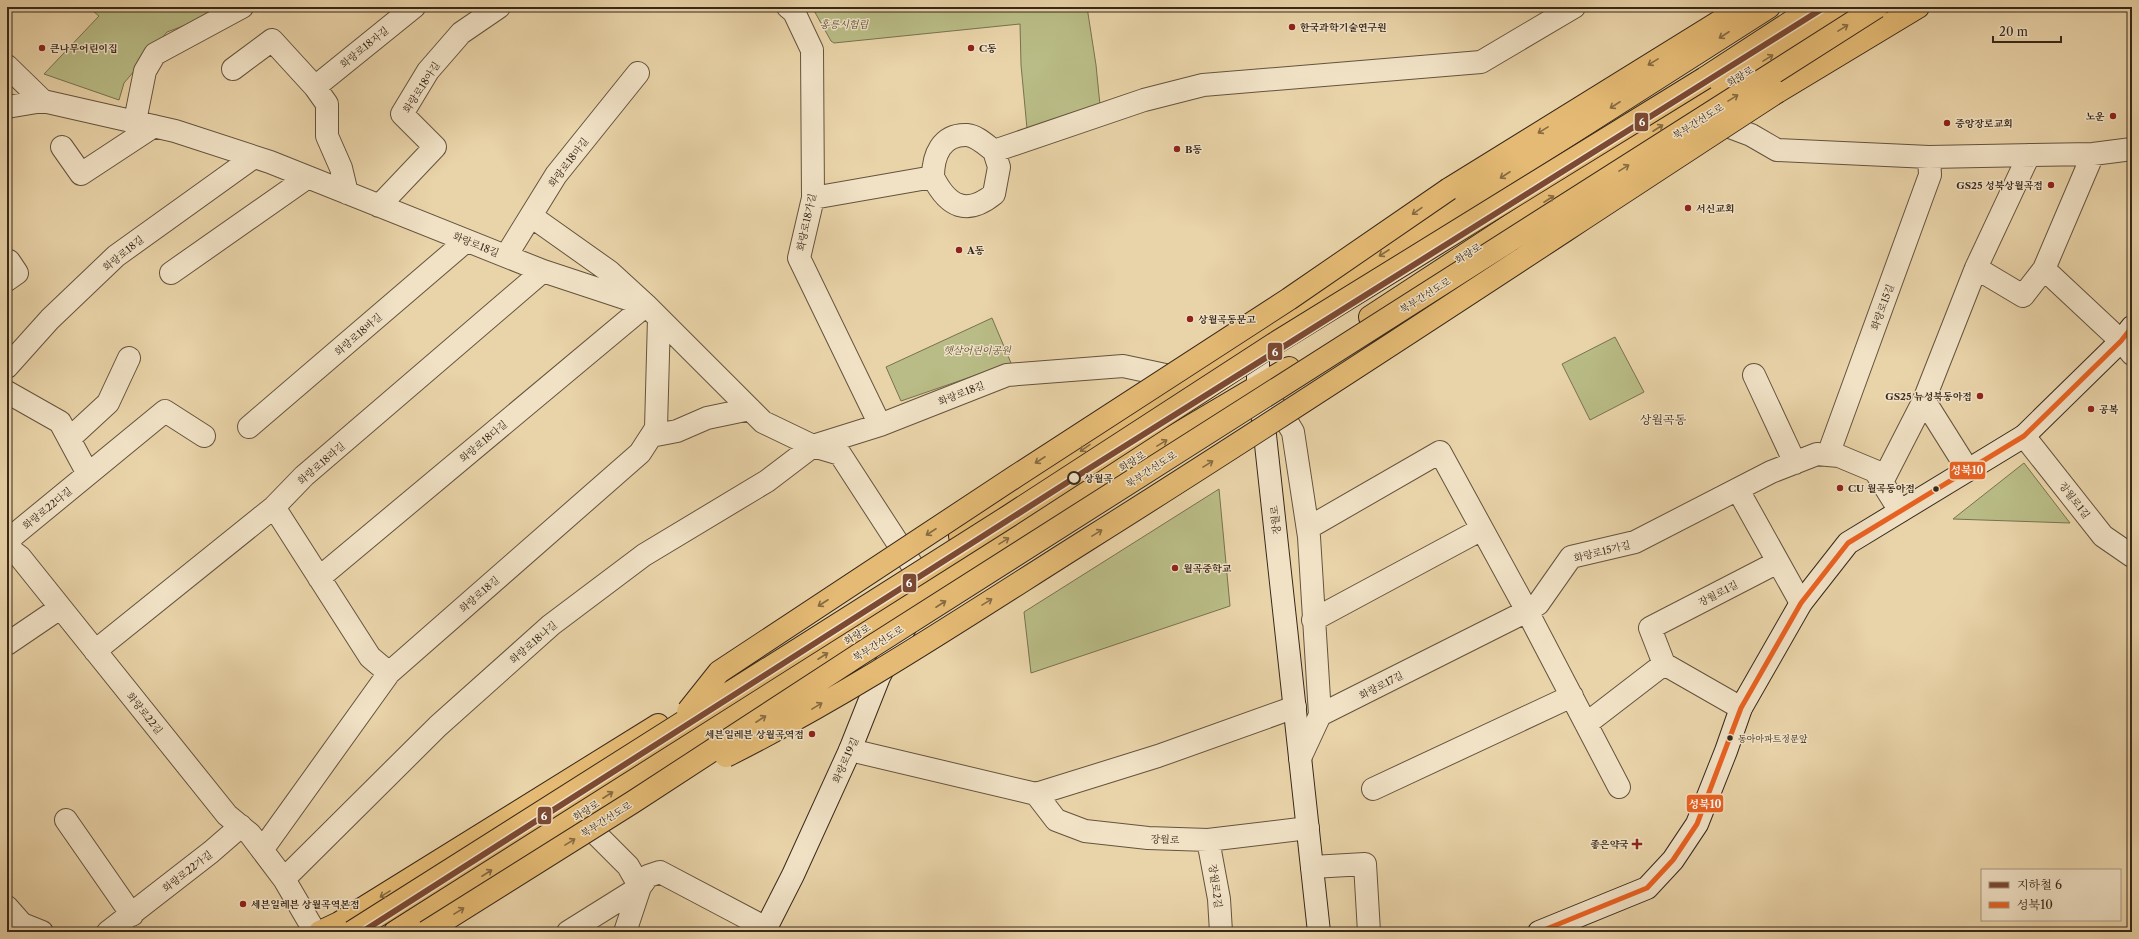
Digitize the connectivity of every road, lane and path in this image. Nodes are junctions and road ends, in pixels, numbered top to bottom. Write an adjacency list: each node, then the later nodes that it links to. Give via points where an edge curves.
1 (242, 7): 19 (street, via 155,54 145,71)
2 (414, 7): 15 (street, 화랑로18자길)
3 (499, 7): 31 (street, 화랑로18아길, via 461,33 428,71 402,114 435,147)
4 (788, 7): 30 (street, 화랑로18가길, via 794,12 812,50)
5 (1574, 7): 22 (street, via 1481,62 1203,85 1144,100)
6 (1743, 7): 90 (main road, one-way to 90, bridge, via 1449,189 1289,299 719,672)
7 (1769, 7): 42 (main road, one-way to 42)
8 (1814, 7): 90 (main road, bridge, via 1698,82 1274,344 1008,516)
9 (1849, 7): 18 (main road, 화랑로, one-way to 9)
10 (1877, 7): 97 (main road, 북부간선도로, one-way to 10, bridge, via 860,654)
11 (1918, 7): 97 (main road, one-way to 11, bridge, via 771,733 926,641 1229,450 1777,92)
12 (7, 66): 16 (street)
13 (233, 69): 15 (street, via 272,40)
14 (638, 73): 32 (street, 화랑로18마길, via 556,175)
15 (315, 88): 29 (street, via 327,104 327,136 341,168)
16 (43, 101): 17 (street, 화랑로18길); 19 (street, 화랑로18길)
17 (7, 106)
18 (1685, 111): 26 (street, via 1751,135 1777,150); 48 (main road, 화랑로, one-way to 18)
19 (135, 122): 20 (street, via 81,174); 25 (street, 화랑로18길, via 176,131)
20 (62, 147)
21 (2132, 149): 23 (street)
22 (994, 151): 28 (street, via 982,141 967,135 953,138 935,154); 28 (street, via 999,167 997,182 994,194 985,202 969,206 952,203 941,193)
23 (2093, 154): 24 (street); 37 (street)
24 (2029, 155): 26 (street); 36 (street)
25 (254, 157): 27 (street, 화랑로18길); 45 (street, 화랑로18길, via 116,256 50,319)
26 (1929, 157): 60 (street, 화랑로15길, via 1930,175)
27 (308, 177): 29 (street, 화랑로18길); 39 (street)
28 (933, 178): 30 (street)
29 (347, 193): 31 (street, 화랑로18길)
30 (813, 198): 52 (street, 화랑로18가길, via 798,258)
31 (379, 206): 33 (street, 화랑로18길)
32 (531, 216): 34 (street, 화랑로18마길); 41 (street, 화랑로18길, via 610,272)
33 (466, 241): 34 (street, 화랑로18길); 53 (street, 화랑로18바길)
34 (506, 256): 38 (street, 화랑로18길)
35 (7, 260): 40 (street, via 17,273)
36 (1976, 268): 37 (street, via 2023,296); 50 (street)
37 (2044, 269): 43 (street)
38 (544, 271): 41 (street, 화랑로18길); 67 (street, 화랑로18라길, via 304,476)
39 (171, 273)
40 (7, 280)
41 (653, 311): 51 (street, 화랑로18길); 56 (street, 화랑로18길, via 656,428); 76 (street, 화랑로18다길)
42 (1258, 333): 47 (main road); 48 (street, 장월로)
43 (2128, 341): 57 (street)
44 (129, 358): 58 (street, via 108,403)
45 (7, 367)
46 (1754, 375): 61 (street)
47 (1186, 379): 52 (street, 화랑로18길, via 1123,366 1006,375); 54 (main road)
48 (1258, 388): 62 (main road, 화랑로, one-way to 48, via 1232,400); 69 (street, via 1284,417 1293,432); 87 (street, 장월로)
49 (7, 392): 58 (street, via 60,422)
50 (1924, 400): 63 (street); 65 (street)
51 (750, 409): 56 (street, via 707,418 677,431); 59 (street, 화랑로18길, via 762,422)
52 (880, 425): 59 (street, 화랑로18길)
53 (249, 427)
54 (1103, 435): 62 (street); 75 (main road, one-way to 75)
55 (204, 436): 64 (street, 화랑로22다길, via 166,411)
56 (651, 436): 85 (street, 화랑로18길, via 640,453)
57 (2024, 436): 63 (street); 73 (street, 장월로1길, via 2103,536)
58 (69, 439): 64 (street)
59 (813, 446): 75 (street, via 840,454); 105 (street, 화랑로18나길, via 767,481 644,556 551,625 438,726)
60 (1828, 455): 61 (street, 화랑로15가길, via 1818,454); 65 (street, via 1839,456 1875,471)
61 (1795, 462): 66 (street, 화랑로15가길)
62 (1125, 466): 77 (main road, 화랑로, one-way to 62)
63 (1968, 470): 68 (street)
64 (88, 474): 71 (street, 화랑로22다길, via 14,535)
65 (1882, 482): 68 (street)
66 (1738, 490): 74 (street); 80 (street, 화랑로15가길, via 1635,542 1571,557 1538,604)
67 (274, 507): 76 (street); 83 (street, 화랑로18라길)
68 (1900, 511): 78 (street, via 1848,543)
69 (1308, 528): 70 (street, via 1440,452); 81 (street)
70 (1482, 529): 80 (street); 81 (street)
71 (7, 544)
72 (7, 547): 79 (street, 화랑로22길, via 20,557)
73 (2132, 556)
74 (1778, 562): 78 (street); 84 (street, 장월로1길, via 1650,628)
75 (914, 568): 113 (main road, one-way to 113)
76 (319, 578): 85 (street, via 370,657)
77 (924, 591): 92 (street, 화랑로19길, via 879,677); 98 (main road, 화랑로, one-way to 77)
78 (1801, 604): 88 (street)
79 (60, 608): 82 (street); 83 (street, 화랑로22길)
80 (1527, 611): 86 (street); 89 (street, 화랑로17길)
81 (1313, 620): 89 (street)
82 (7, 644)
83 (95, 651): 100 (street, 화랑로22길, via 227,815)
84 (1664, 664): 88 (street); 91 (street)
85 (389, 673): 103 (street, 화랑로18길)
86 (1572, 696): 91 (street); 95 (street)
87 (1295, 707): 93 (street, 장월로); 96 (street, via 1158,756)
88 (1741, 708): 122 (street, via 1697,824 1673,860 1647,888)
89 (1320, 715): 93 (street)
90 (678, 724): 114 (main road, bridge)
91 (1586, 724): 94 (street)
92 (850, 750): 96 (street); 109 (street, 화랑로19길)
93 (1300, 758): 101 (street, 장월로)
94 (1619, 786)
95 (1373, 789)
96 (1036, 794): 102 (street, 장월로, via 1056,820 1085,831 1148,838)
97 (633, 802): 116 (main road, 북부간선도로, one-way to 97, bridge)
98 (577, 816): 106 (street, via 628,866); 115 (main road, 화랑로, one-way to 98)
99 (66, 820): 108 (street)
100 (241, 826): 103 (street, 화랑로22길); 108 (street, 화랑로22가길)
101 (1308, 828): 102 (street, 장월로); 104 (street, 장월로)
102 (1208, 840): 119 (street, 장월로2길, via 1219,899)
103 (262, 850): 105 (street, 화랑로22길)
104 (1312, 867): 120 (street, 장월로); 121 (street, via 1365,864)
105 (284, 878): 112 (street, 화랑로22길)
106 (640, 887): 109 (street, 화랑로19길, via 648,876 660,872); 117 (street); 118 (street, 화랑로19길)
107 (7, 907): 110 (street, via 22,924)
108 (132, 914): 111 (street, 화랑로22가길)
109 (765, 930)
110 (42, 932)
111 (108, 932)
112 (315, 932)
113 (320, 932)
114 (352, 932)
115 (396, 932)
116 (426, 932)
117 (568, 932)
118 (625, 932)
119 (1221, 932)
120 (1319, 932)
121 (1369, 932)
122 (1539, 932)

